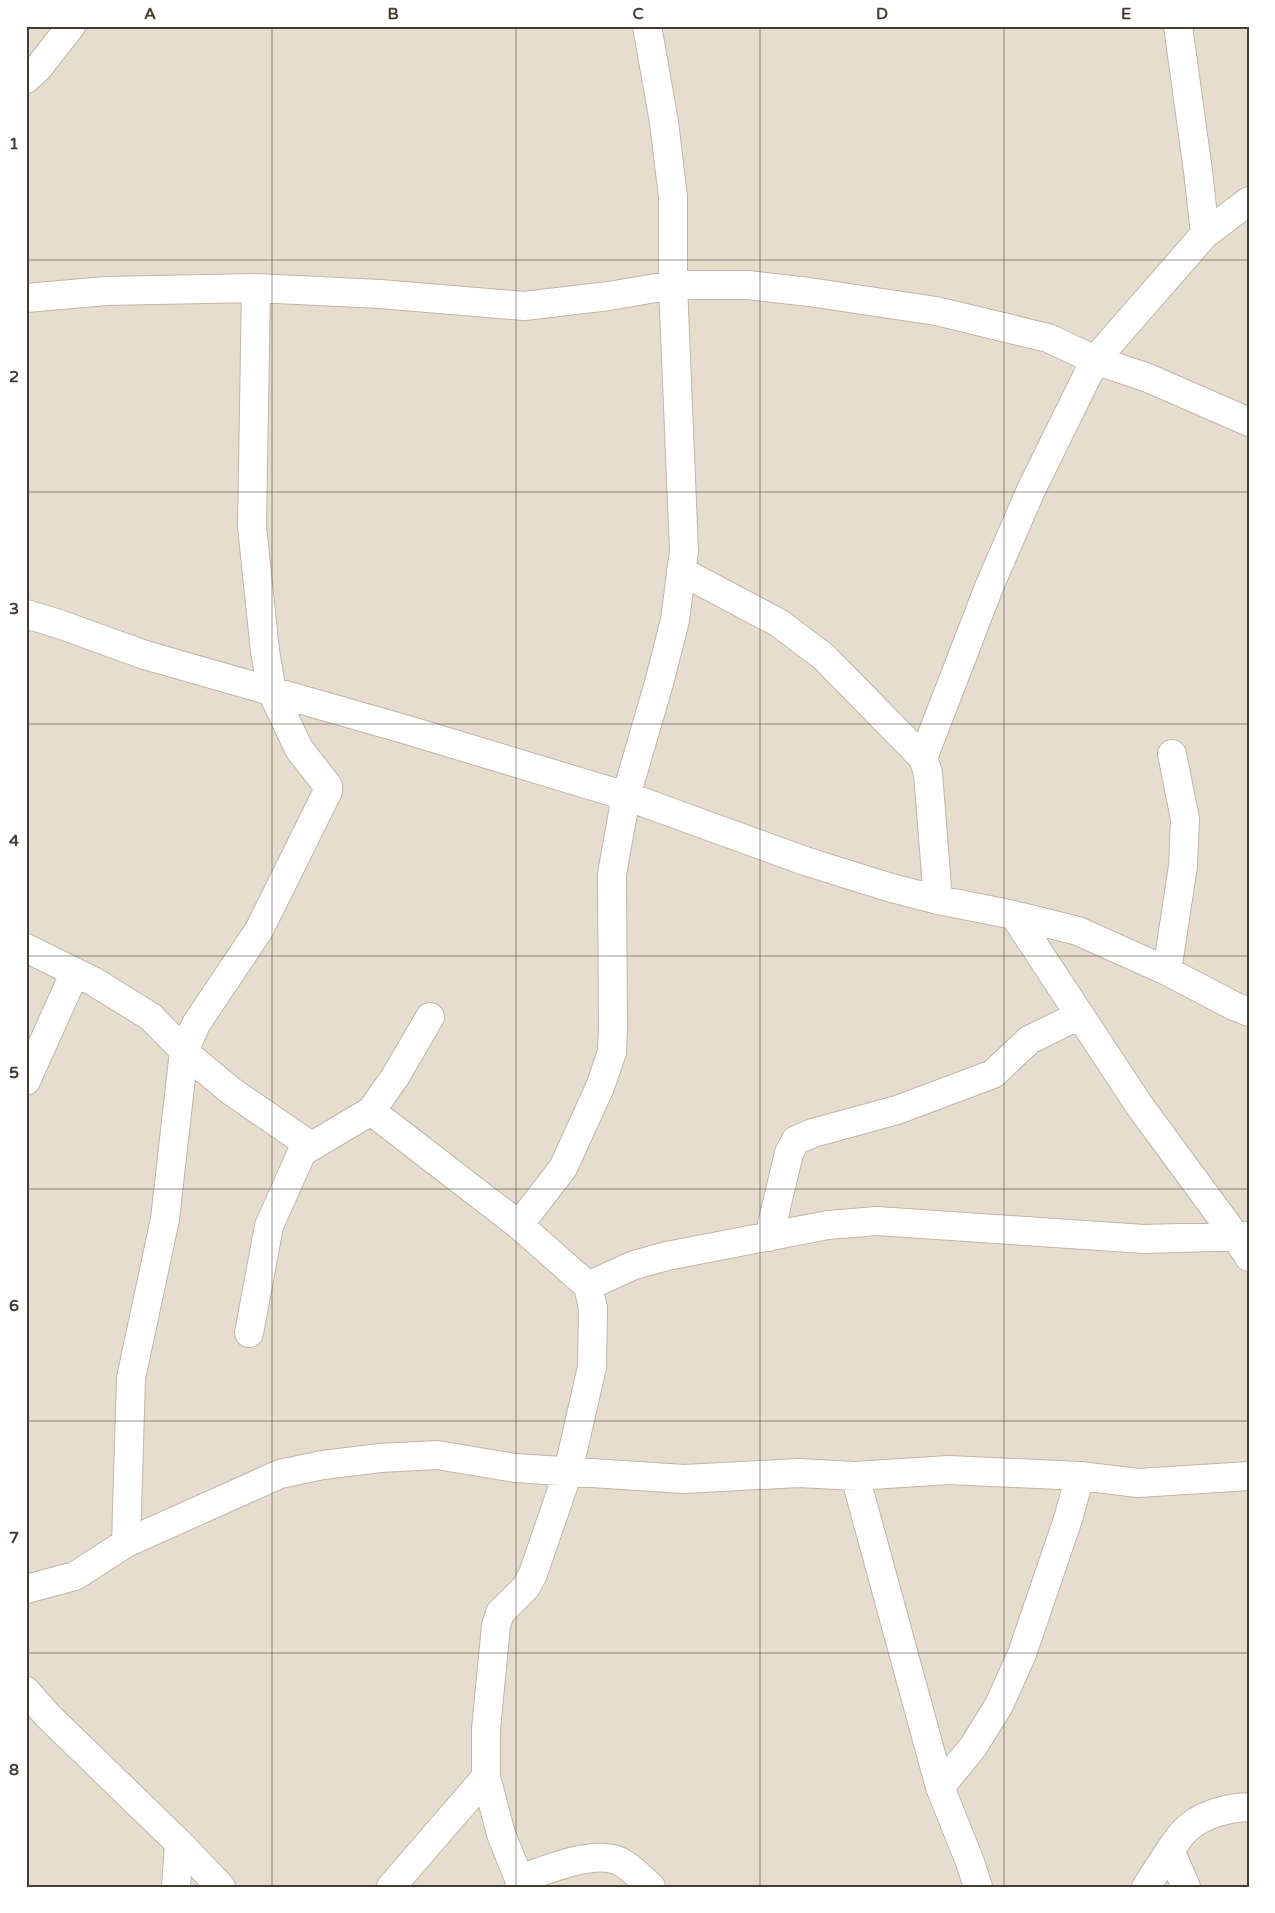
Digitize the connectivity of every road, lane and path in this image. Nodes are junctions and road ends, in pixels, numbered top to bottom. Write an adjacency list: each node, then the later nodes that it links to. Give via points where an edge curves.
1 (72, 26): 4 (street)
2 (647, 26): 7 (street, via 673,197)
3 (1178, 26): 6 (street)
4 (26, 79)
5 (1249, 201): 6 (street)
6 (1205, 234): 10 (street)
7 (673, 285): 8 (street, via 524,306); 10 (street, via 748,285 936,311 1048,338); 12 (street, via 684,551)
8 (256, 288): 9 (street, via 106,292); 14 (street, via 252,527)
9 (26, 298)
10 (1095, 360): 11 (street, via 1148,378); 16 (street, via 1031,490)
11 (1249, 422)
12 (681, 571): 16 (street, via 780,622 824,657); 17 (street, via 673,629 660,683)
13 (26, 614): 14 (street, via 145,655)
14 (272, 692): 17 (street); 26 (street, via 299,749 328,786 328,791 259,930 196,1024)
15 (1172, 754): 21 (street, via 1185,819 1183,866)
16 (923, 758): 18 (street, via 928,773)
17 (626, 796): 18 (street, via 806,861); 30 (street, via 612,874 612,1052 600,1087 563,1168)
18 (938, 900): 19 (street)
19 (1014, 915): 21 (street, via 1078,931); 24 (street)
20 (26, 948): 22 (street)
21 (1168, 971): 23 (street)
22 (75, 972): 26 (street, via 94,980 151,1017); 27 (street)
23 (1249, 1012)
24 (1080, 1015): 31 (street, via 1029,1040 993,1074 897,1110 796,1140 789,1153); 32 (street, via 1139,1105)
25 (430, 1017): 28 (street)
26 (184, 1051): 29 (street, via 231,1092); 39 (street, via 165,1220 131,1378)
27 (26, 1081)
28 (371, 1111): 29 (street); 30 (street)
29 (311, 1146): 34 (street, via 302,1152 269,1226)
30 (519, 1225): 33 (street)
31 (770, 1236): 32 (street, via 828,1225 877,1221); 33 (street, via 634,1265)
32 (1245, 1243)
33 (588, 1286): 35 (street, via 593,1308 592,1367)
34 (249, 1333)
35 (568, 1472): 36 (street, via 684,1479 798,1473); 39 (street, via 515,1468 437,1455 323,1464 280,1474); 42 (street, via 533,1574 526,1587 500,1613 496,1626 486,1729)
36 (855, 1476): 37 (street, via 949,1470); 43 (street)
37 (1080, 1476): 38 (street, via 1138,1483); 43 (street, via 1022,1654 999,1706 973,1747)
38 (1249, 1476)
39 (126, 1544): 40 (street, via 74,1576)
40 (26, 1590)
41 (26, 1690): 45 (street, via 48,1716)
42 (486, 1777): 47 (street, via 501,1834); 50 (street)
43 (940, 1787): 52 (street)
44 (1249, 1807): 46 (street, via 1209,1815 1189,1827)
45 (179, 1843): 48 (street); 49 (street)
46 (1170, 1850): 53 (street); 54 (street)
47 (519, 1883): 51 (street, via 564,1865 602,1856 622,1862)
48 (176, 1887)
49 (221, 1887)
50 (391, 1887)
51 (651, 1887)
52 (978, 1887)
53 (1146, 1887)
54 (1186, 1887)

